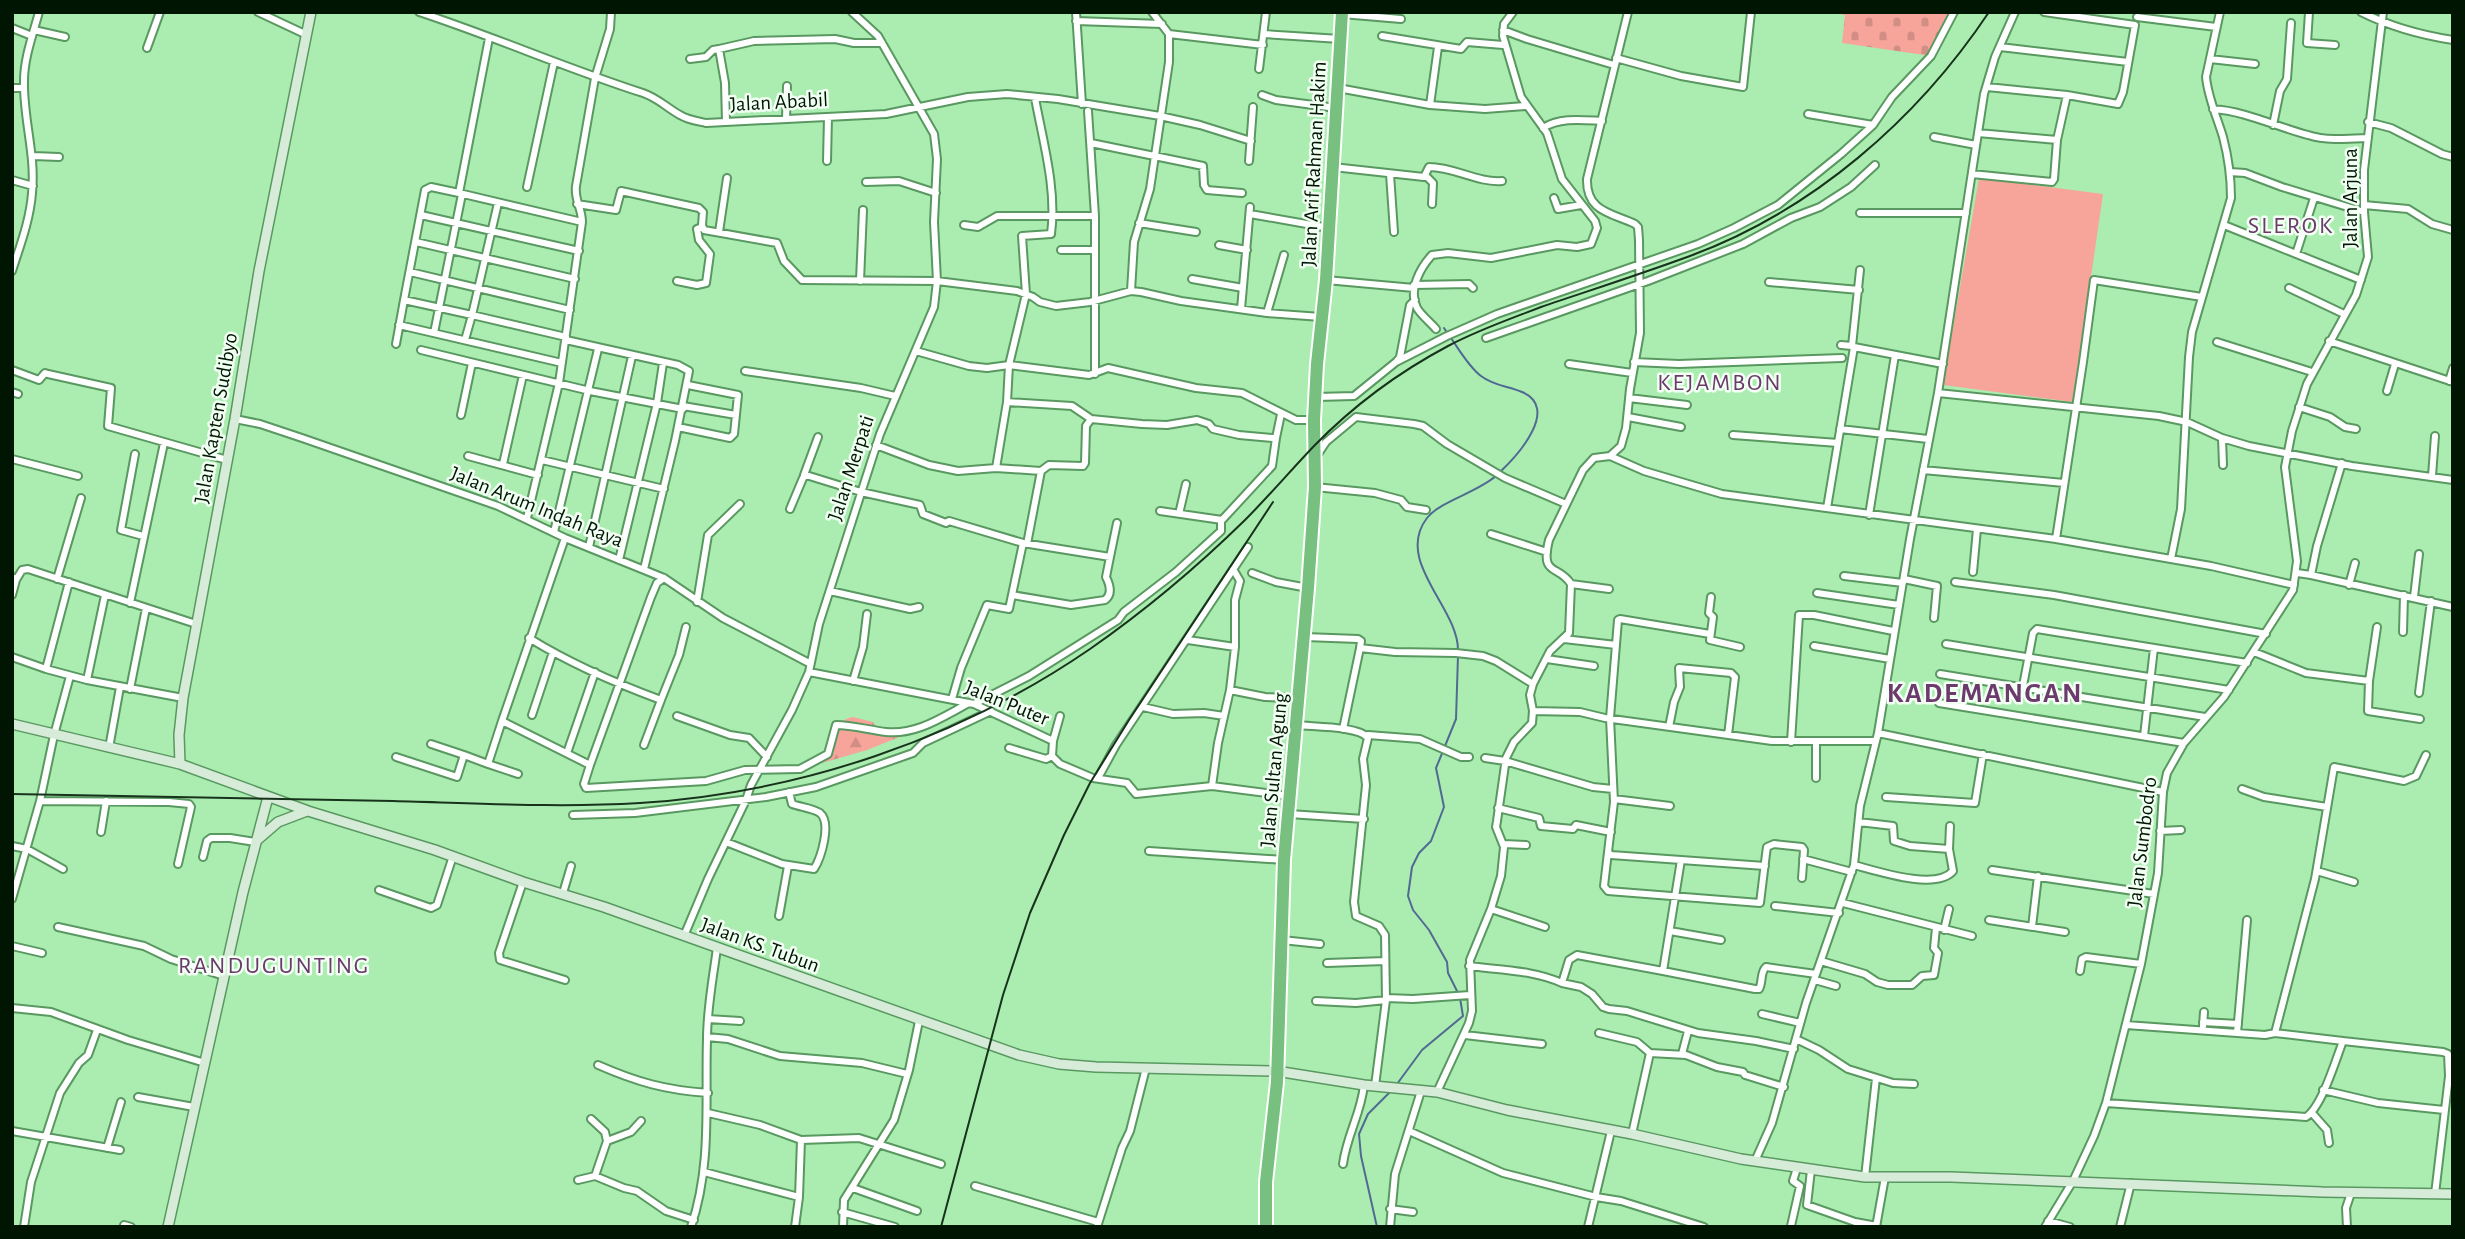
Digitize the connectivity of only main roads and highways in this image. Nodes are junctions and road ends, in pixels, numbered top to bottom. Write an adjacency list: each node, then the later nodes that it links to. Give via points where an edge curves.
1 (311, 12): 5 (main road, Jalan Kapten Sudibyo, via 183,698)
2 (1342, 13): 3 (highway, Jalan Arif Rahman Hakim)
3 (1321, 317): 9 (highway, Jalan Sultan Agung, via 1305,637 1284,860)
4 (12, 724): 5 (main road)
5 (180, 764): 6 (main road, Jalan KS. Tubun)
6 (268, 797): 7 (main road, Jalan KS. Tubun); 8 (main road)
7 (308, 811): 8 (main road, via 278,822); 9 (main road, Jalan KS. Tubun, via 563,893 1019,1055 1059,1064)
8 (255, 842): 11 (main road)
9 (1276, 1070): 10 (main road, Jalan KS. Tubun, via 1437,1092 1755,1161 1865,1177); 12 (highway, Jalan Sultan Agung)
10 (2453, 1194)
11 (168, 1227)
12 (1266, 1227)

